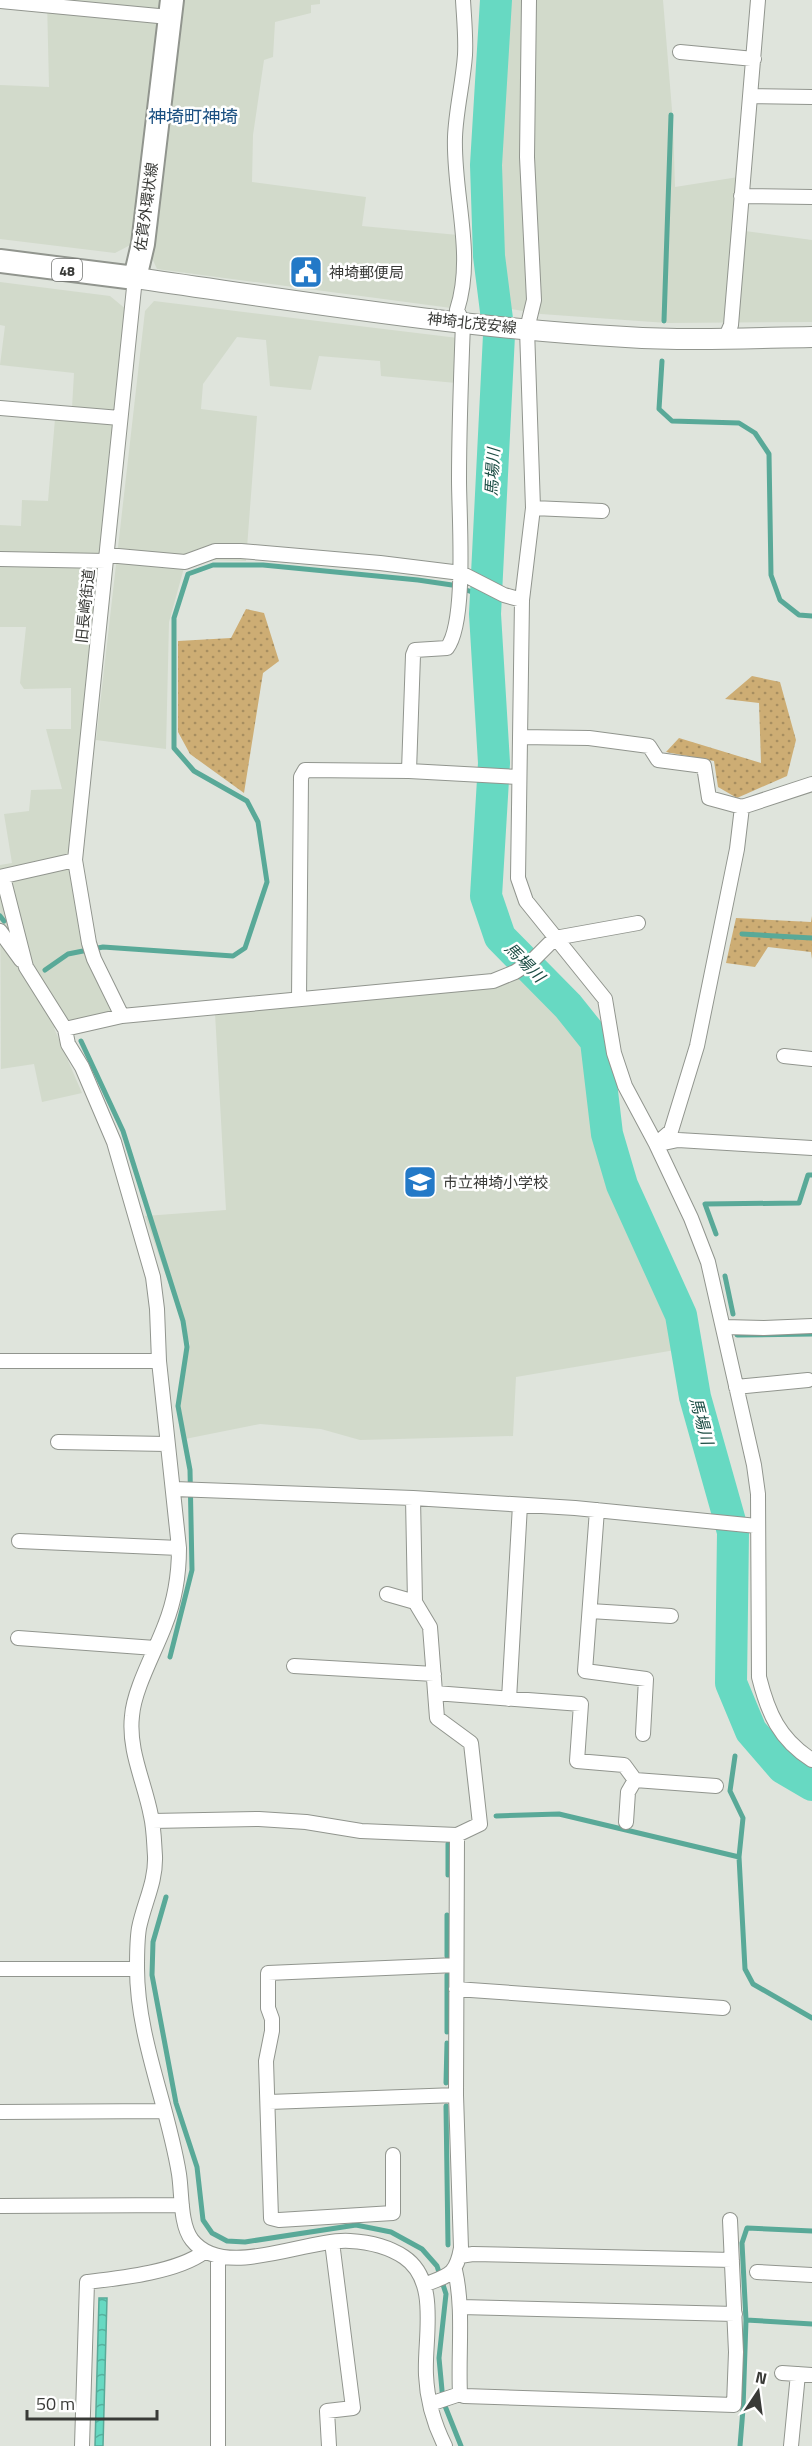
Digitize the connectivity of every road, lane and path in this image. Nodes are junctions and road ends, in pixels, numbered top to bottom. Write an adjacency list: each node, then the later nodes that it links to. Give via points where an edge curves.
1 (463, 0): 14 (street, via 465,55 455,137 458,203 464,235 463,286 457,310)
2 (529, 0): 15 (street, via 527,157 534,300)
3 (758, 0): 7 (street)
4 (0, 1): 5 (street)
5 (171, 9): 13 (main road, 佐賀外環状線, via 143,244)
6 (680, 52): 7 (street)
7 (754, 59): 8 (street)
8 (751, 96): 9 (street); 10 (street)
9 (812, 97)
10 (741, 196): 11 (street); 17 (street, via 730,325)
11 (812, 197)
12 (0, 261): 13 (main road, 48)
13 (135, 278): 14 (main road, 神埼北茂安線); 19 (street, 旧長崎街道)
14 (467, 323): 15 (main road, 神埼北茂安線); 24 (street, via 459,480)
15 (527, 329): 17 (main road, 神埼北茂安線); 20 (street)
16 (812, 337): 17 (main road, 神埼北茂安線)
17 (724, 339)
18 (0, 408): 19 (street)
19 (120, 418): 22 (street, 旧長崎街道)
20 (533, 508): 21 (street); 25 (street)
21 (602, 511)
22 (107, 558): 23 (street); 24 (street, via 185,562 215,551 241,551 380,563); 31 (street, 旧長崎街道)
23 (0, 559)
24 (462, 582): 25 (street); 27 (street, via 454,639 447,648 415,650 413,655)
25 (522, 600): 26 (street)
26 (520, 737): 28 (street); 30 (street, via 589,738 649,746 658,760 704,766 709,798)
27 (409, 771): 28 (street); 37 (street, via 305,770 301,777)
28 (519, 777): 35 (street, via 518,878 526,901)
29 (812, 784): 30 (street)
30 (742, 807): 42 (street, via 698,1046 671,1131)
31 (75, 860): 32 (street); 38 (street, 旧長崎街道, via 89,943)
32 (2, 877): 36 (street)
33 (638, 923): 35 (street)
34 (0, 931): 36 (street)
35 (555, 938): 37 (street, via 533,960 493,981); 42 (street, via 605,999 614,1053 625,1086)
36 (26, 966): 39 (street)
37 (299, 999): 38 (street)
38 (122, 1016): 39 (street)
39 (64, 1029): 47 (street, via 114,1142 153,1277)
40 (784, 1056): 41 (street)
41 (812, 1059)
42 (656, 1144): 43 (street, via 678,1140); 45 (street, via 708,1262)
43 (812, 1148)
44 (812, 1326): 45 (street)
45 (724, 1327): 49 (street)
46 (0, 1361): 47 (street)
47 (159, 1361): 51 (street)
48 (808, 1380): 49 (street)
49 (736, 1387): 56 (street, via 754,1465)
50 (58, 1442): 51 (street)
51 (168, 1443): 52 (street)
52 (174, 1489): 53 (street); 58 (street)
53 (413, 1498): 54 (street); 60 (street)
54 (520, 1505): 55 (street); 68 (street)
55 (597, 1510): 56 (street); 61 (street)
56 (757, 1526): 70 (street, via 759,1677 766,1705 781,1732)
57 (19, 1541): 58 (street)
58 (180, 1548): 64 (street, via 179,1576 166,1624)
59 (387, 1594): 60 (street)
60 (415, 1602): 66 (street, via 430,1627)
61 (590, 1611): 62 (street); 69 (street, via 585,1671 646,1679)
62 (672, 1617)
63 (18, 1638): 64 (street)
64 (155, 1647): 73 (street, via 132,1713 131,1738)
65 (294, 1666): 66 (street)
66 (434, 1674): 67 (street)
67 (435, 1693): 68 (street); 75 (street, via 437,1718 471,1743 480,1824)
68 (509, 1699): 71 (street, via 581,1704 577,1761 624,1765)
69 (643, 1734)
70 (812, 1760)
71 (635, 1780): 72 (street); 74 (street, via 628,1792)
72 (716, 1786)
73 (152, 1821): 75 (street, via 259,1819 361,1831); 78 (street, via 155,1861 151,1894 140,1927)
74 (626, 1822)
75 (457, 1835): 76 (street)
76 (456, 1965): 79 (street); 82 (street, via 268,1973 268,2008 272,2019 266,2061)
77 (0, 1969): 78 (street)
78 (137, 1969): 83 (street, via 142,2014)
79 (456, 1989): 80 (street); 81 (street)
80 (723, 2008)
81 (456, 2095): 82 (street); 92 (street)
82 (269, 2102): 89 (street, via 270,2218)
83 (164, 2111): 84 (street); 86 (street)
84 (0, 2112)
85 (393, 2155): 89 (street, via 393,2213)
86 (182, 2205): 87 (street); 91 (street, via 190,2238)
87 (0, 2206)
88 (730, 2220): 94 (street)
89 (347, 2227): 90 (street); 98 (street, via 405,2258)
90 (332, 2242): 93 (street); 107 (street, via 352,2408 327,2411)
91 (204, 2252): 93 (street); 105 (street, via 190,2262 87,2282)
92 (460, 2256): 94 (street); 96 (street)
93 (218, 2258): 106 (street)
94 (732, 2260): 100 (street)
95 (757, 2272): 97 (street)
96 (452, 2273): 98 (street); 99 (street)
97 (812, 2275)
98 (429, 2283): 104 (street, via 426,2376)
99 (461, 2307): 100 (street); 103 (street)
100 (735, 2314): 103 (street, via 734,2405)
101 (782, 2373): 102 (street)
102 (805, 2374): 109 (street)
103 (456, 2395): 104 (street)
104 (434, 2402): 108 (street)
105 (82, 2446)
106 (218, 2446)
107 (329, 2446)
108 (445, 2446)
109 (792, 2446)

